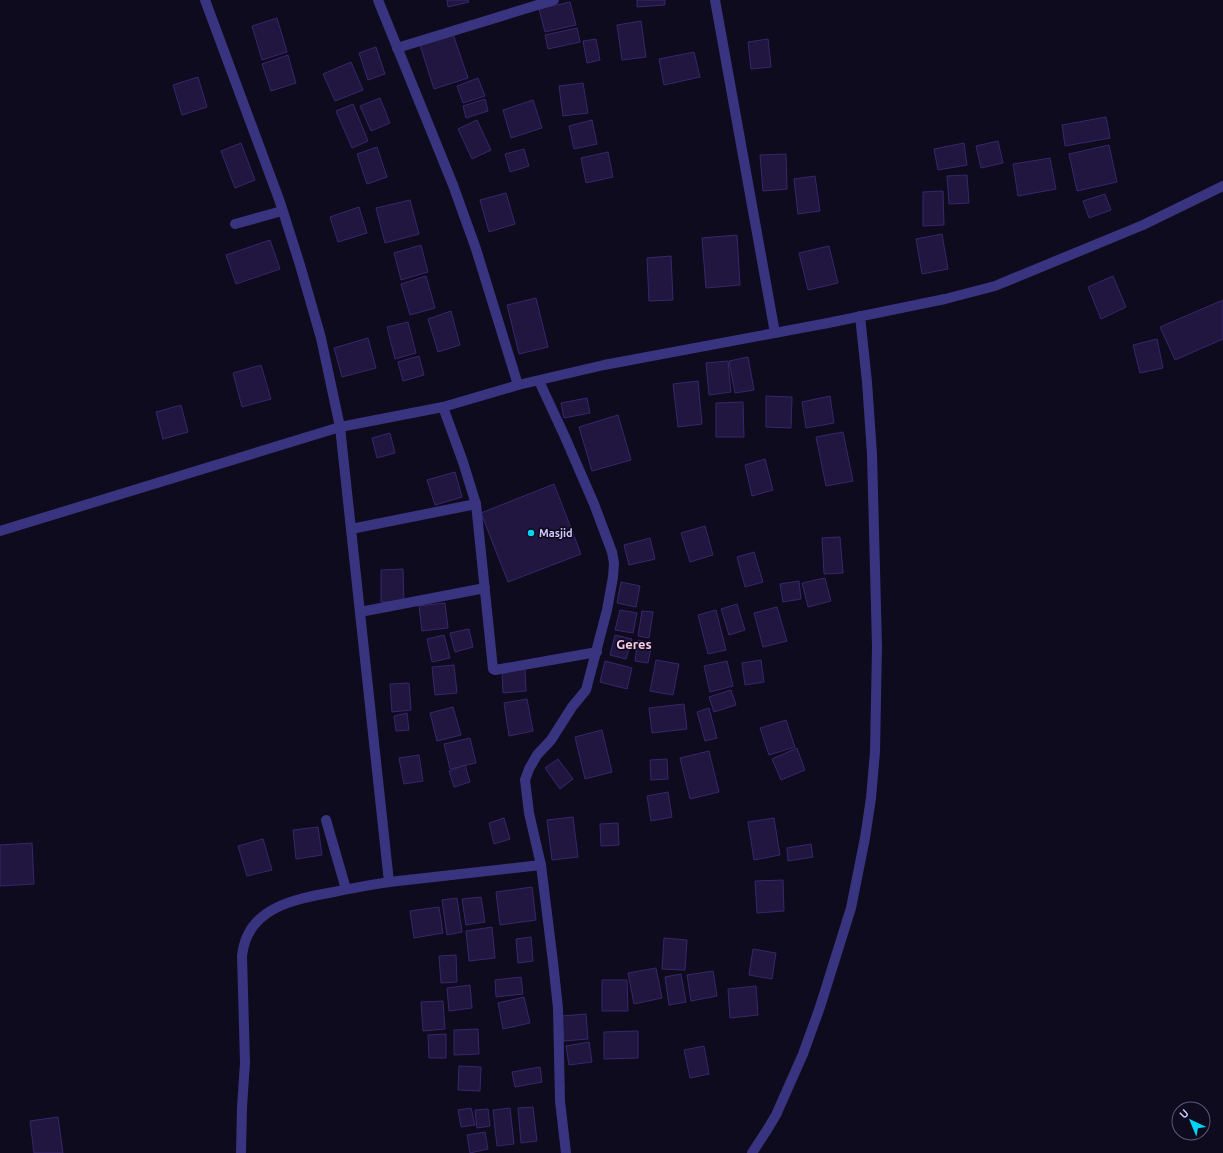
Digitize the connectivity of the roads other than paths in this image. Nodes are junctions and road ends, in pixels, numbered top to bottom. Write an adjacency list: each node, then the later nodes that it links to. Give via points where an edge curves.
1 (206, 0): 8 (street)
2 (378, 0): 6 (street)
3 (554, 0): 5 (street)
4 (715, 0): 11 (street)
5 (530, 4): 6 (street)
6 (397, 48): 13 (street, via 454,185)
7 (1223, 186): 10 (street, via 1143,225 995,286)
8 (282, 211): 9 (street); 15 (street, via 321,338)
9 (235, 224)
10 (860, 316): 11 (street); 28 (street, via 872,454 877,646 875,752 871,798 851,908 820,1007 776,1115)
11 (775, 333): 12 (street, via 604,365)
12 (539, 381): 13 (street); 21 (street, via 582,476 612,552 613,577)
13 (518, 385): 14 (street)
14 (443, 407): 15 (street); 16 (street)
15 (340, 427): 17 (street); 18 (street)
16 (476, 504): 17 (street); 19 (street)
17 (351, 529): 20 (street)
18 (0, 531)
19 (485, 588): 20 (street); 21 (street, via 494,670)
20 (360, 612): 24 (street)
21 (597, 652): 23 (street, via 586,690 551,740 537,755 528,769 525,780 529,813)
22 (326, 820): 25 (street)
23 (541, 865): 24 (street); 27 (street, via 558,1008 560,1101)
24 (389, 882): 25 (street)
25 (346, 889): 26 (street, via 308,896 276,907 259,919 247,934 242,956 245,1063)
26 (241, 1153)
27 (566, 1153)
28 (752, 1153)

